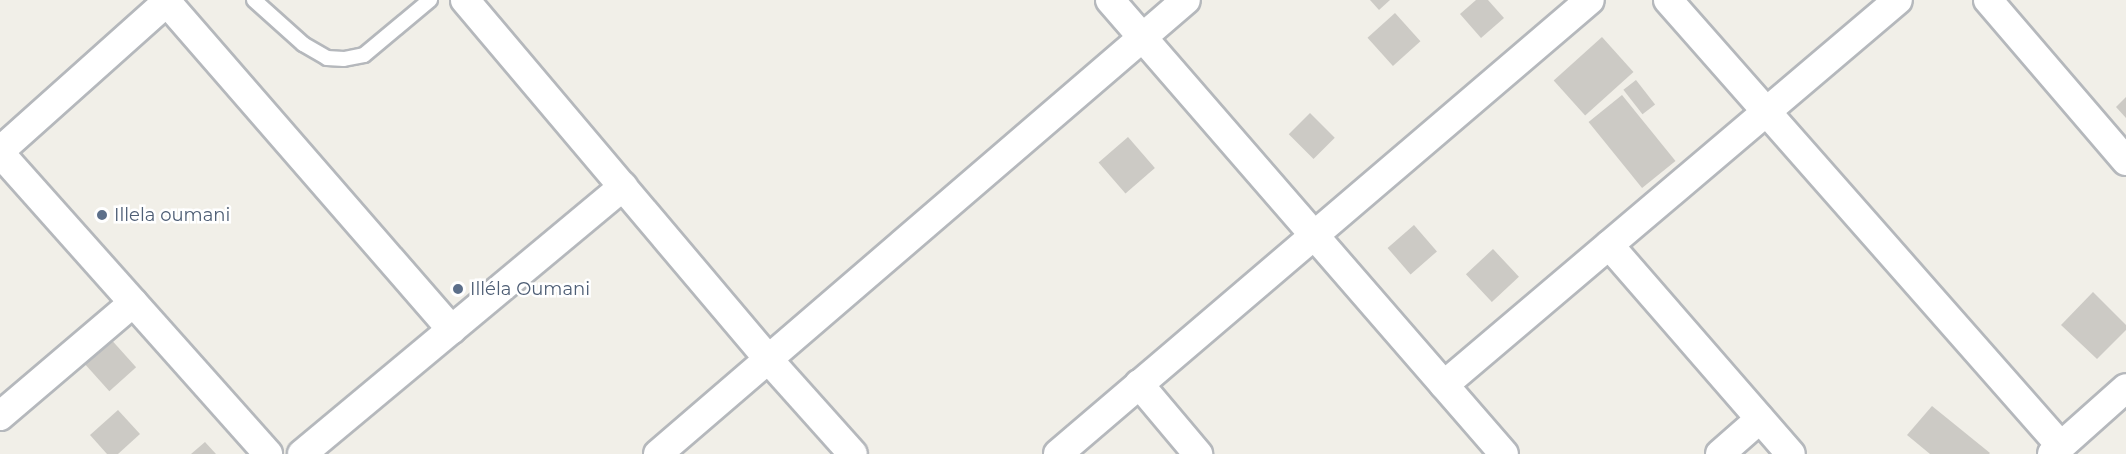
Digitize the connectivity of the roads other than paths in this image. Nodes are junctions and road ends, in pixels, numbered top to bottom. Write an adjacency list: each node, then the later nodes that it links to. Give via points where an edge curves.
1 (254, 0): 2 (lane, via 303,44 327,58 344,59 364,55)
2 (430, 0)
3 (465, 0): 15 (street)
4 (1110, 0): 11 (street)
5 (1186, 0): 11 (street)
6 (1590, 0): 16 (street)
7 (1668, 0): 12 (street)
8 (1898, 0): 12 (street)
9 (1988, 0): 14 (street)
10 (167, 1): 13 (street); 19 (street)
11 (1141, 36): 16 (street); 20 (street)
12 (1767, 112): 17 (street); 26 (street)
13 (0, 152): 18 (street)
14 (2126, 160)
15 (623, 187): 19 (street); 20 (street)
16 (1314, 235): 21 (street); 22 (street)
17 (1609, 245): 22 (street); 25 (street)
18 (133, 303): 24 (street); 27 (street)
19 (452, 330): 28 (street)
20 (768, 359): 29 (street); 30 (street)
21 (1139, 384): 31 (street); 32 (street)
22 (1444, 385): 33 (street)
23 (2126, 388): 26 (street)
24 (0, 416)
25 (1760, 419): 34 (street); 35 (street)
26 (2056, 450)
27 (268, 454)
28 (302, 454)
29 (658, 454)
30 (853, 454)
31 (1058, 454)
32 (1198, 454)
33 (1504, 454)
34 (1720, 454)
35 (1791, 454)

